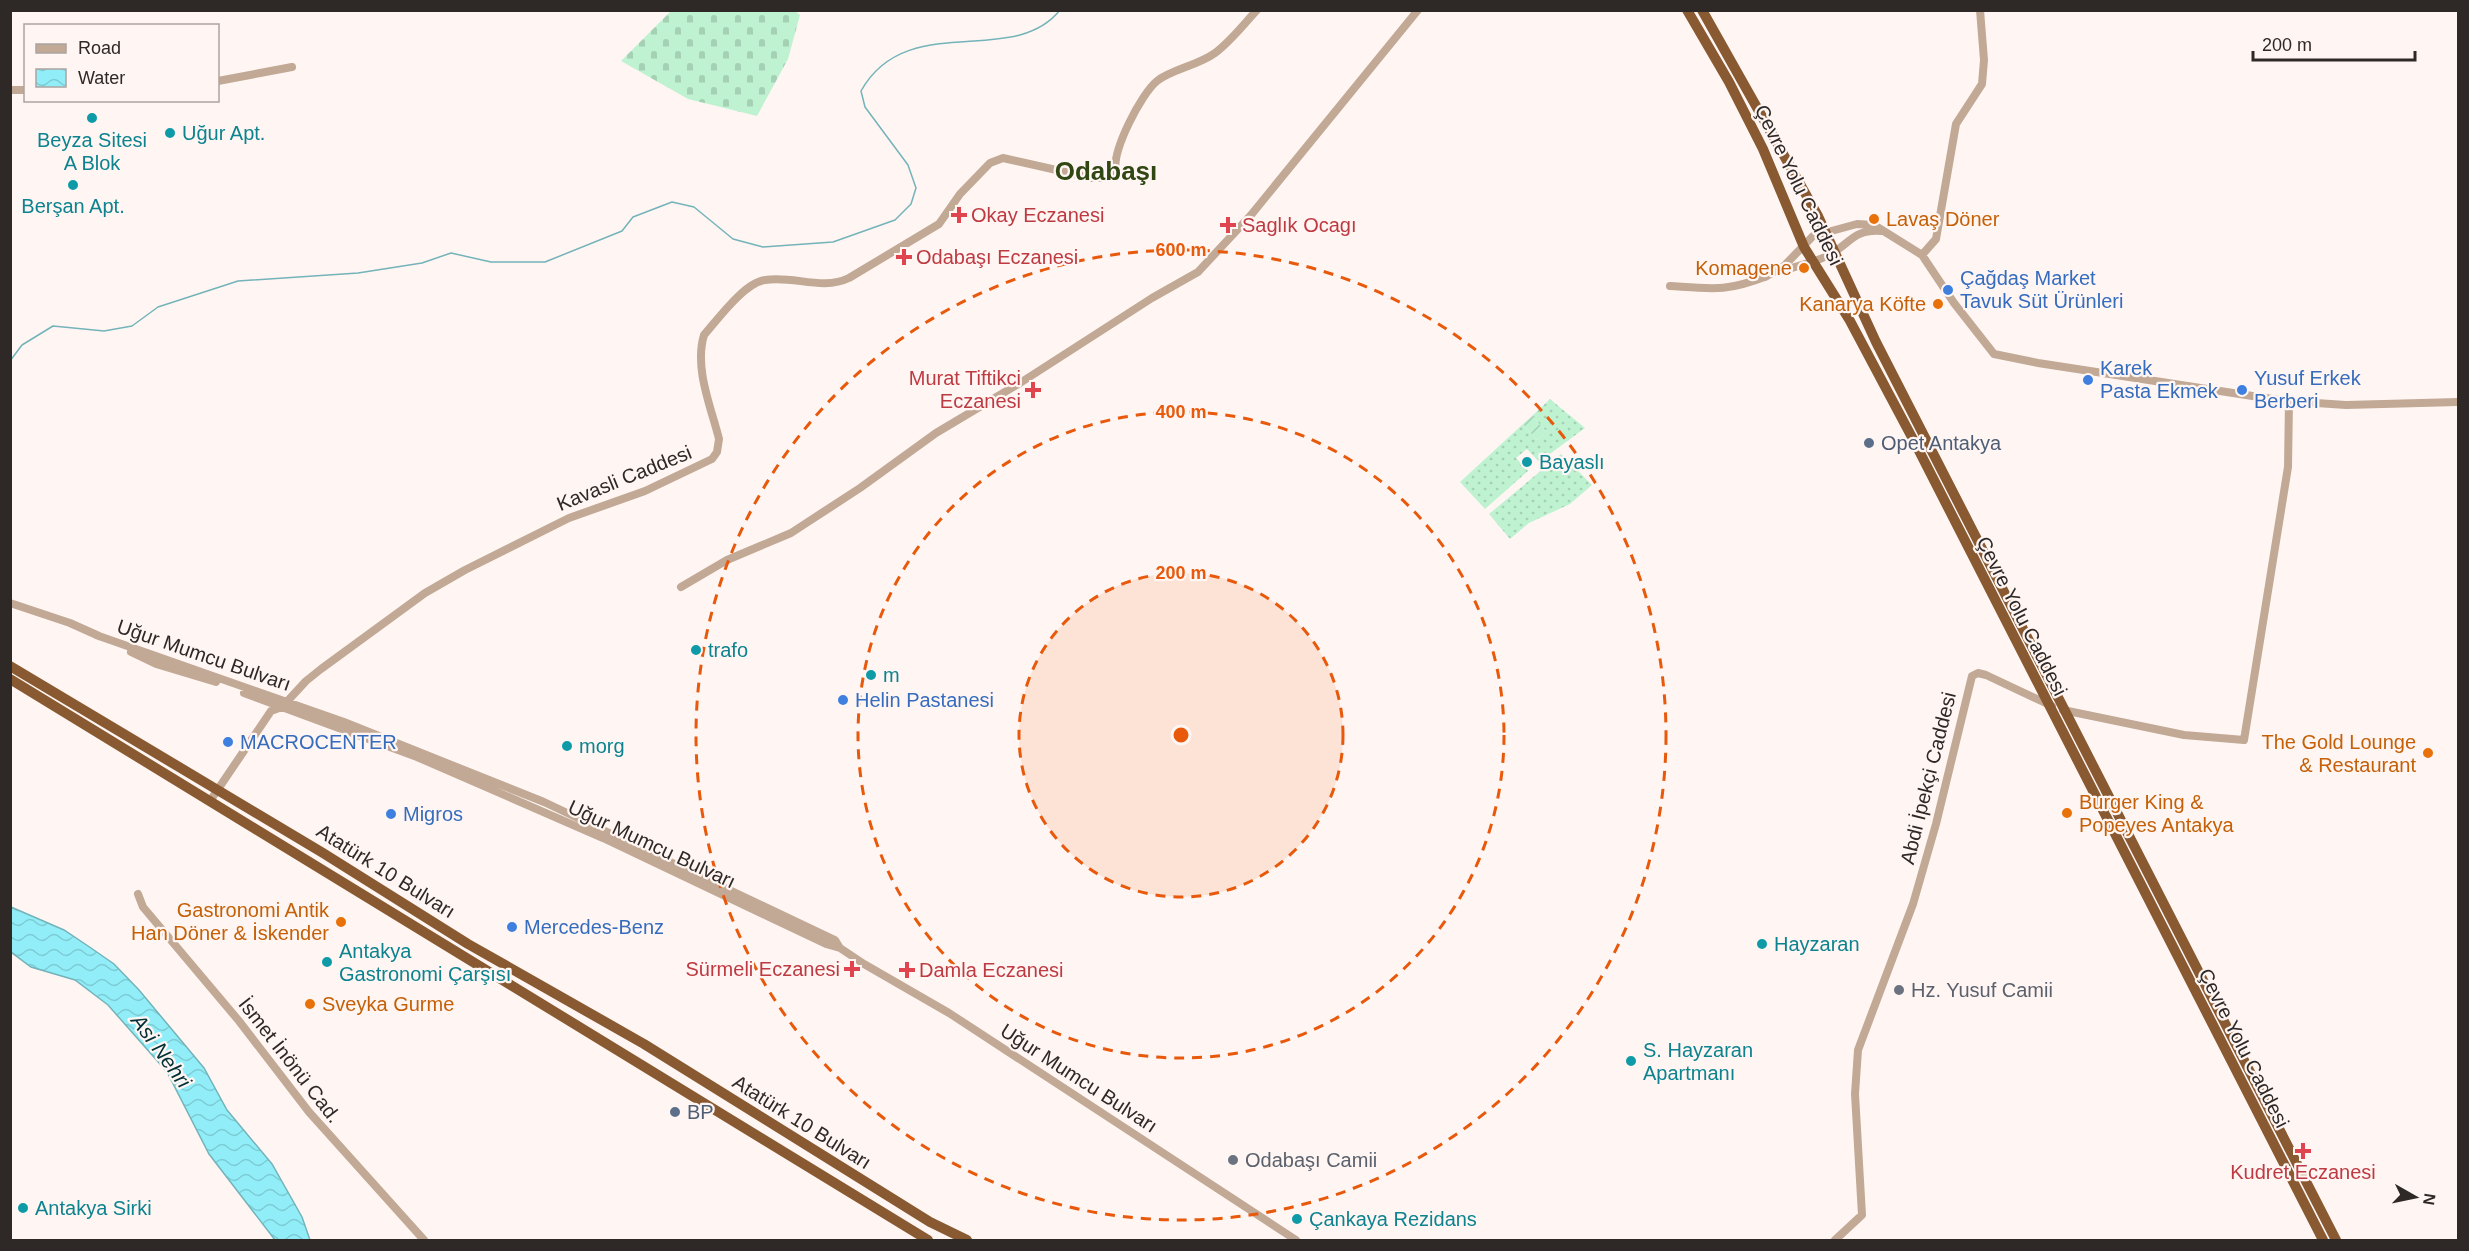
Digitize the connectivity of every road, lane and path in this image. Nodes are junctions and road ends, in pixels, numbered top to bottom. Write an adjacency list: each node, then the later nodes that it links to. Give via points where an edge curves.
1 (1257, 10): 22 (street, Kavasli Caddesi, via 1214,54 1157,81 1149,90 1122,136 1114,176 1092,178 1003,158 990,163 960,194 939,224 849,278 826,284 765,280 747,288 704,335 702,343 700,362 719,439 712,459 645,492 569,518 425,593 306,681)
2 (1418, 10): 18 (street, via 1251,215 1198,272 936,433 791,533 727,560)
3 (1687, 10): 10 (highway, Çevre Yolu Caddesi, via 1763,149)
4 (1702, 10): 8 (highway, Çevre Yolu Caddesi)
5 (1980, 10): 12 (street, via 1982,84 1956,124 1936,239)
6 (292, 67): 7 (street)
7 (219, 81)
8 (1825, 233): 9 (street, via 1857,224 1874,225); 10 (street, via 1813,236); 11 (highway, Çevre Yolu Caddesi)
9 (1896, 237): 11 (street, via 1865,230); 12 (street)
10 (1804, 246): 13 (highway, Çevre Yolu Caddesi); 14 (street, via 1784,266)
11 (1834, 252): 13 (street); 24 (highway, Çevre Yolu Caddesi, via 1881,352)
12 (1923, 255): 16 (street, via 1953,303 1995,354)
13 (1813, 261): 14 (street); 23 (highway, Çevre Yolu Caddesi, via 1854,329)
14 (1765, 277): 15 (street, via 1718,290)
15 (1670, 286)
16 (2289, 401): 17 (street, via 2346,405); 24 (street, Abdi İpekçi Caddesi, via 2288,467 2244,740 2184,735)
17 (2458, 402)
18 (681, 587)
19 (10, 603): 22 (street, Uğur Mumcu Bulvarı)
20 (10, 666): 25 (highway, Atatürk 10 Bulvarı)
21 (10, 679): 26 (highway, Atatürk 10 Bulvarı)
22 (285, 705): 25 (street, Kavasli Caddesi, via 268,714); 31 (street, Uğur Mumcu Bulvarı, via 573,815 835,940 840,948 949,1013)
23 (2047, 705): 24 (street, Abdi İpekçi Caddesi); 32 (street, Abdi İpekçi Caddesi, via 1986,675 1972,676 1913,904 1857,1050 1855,1094 1862,1215); 33 (highway, Çevre Yolu Caddesi)
24 (2066, 710): 34 (highway, Çevre Yolu Caddesi)
25 (217, 789): 26 (street, Kavasli Caddesi); 28 (highway, Atatürk 10 Bulvarı, via 468,944 644,1044 930,1222)
26 (210, 801): 30 (highway, Atatürk 10 Bulvarı)
27 (138, 894): 29 (street, İsmet İnönü Cad., via 143,907 309,1112)
28 (962, 1238)
29 (424, 1240)
30 (928, 1240)
31 (1296, 1240)
32 (1835, 1240)
33 (2323, 1240)
34 (2336, 1240)

